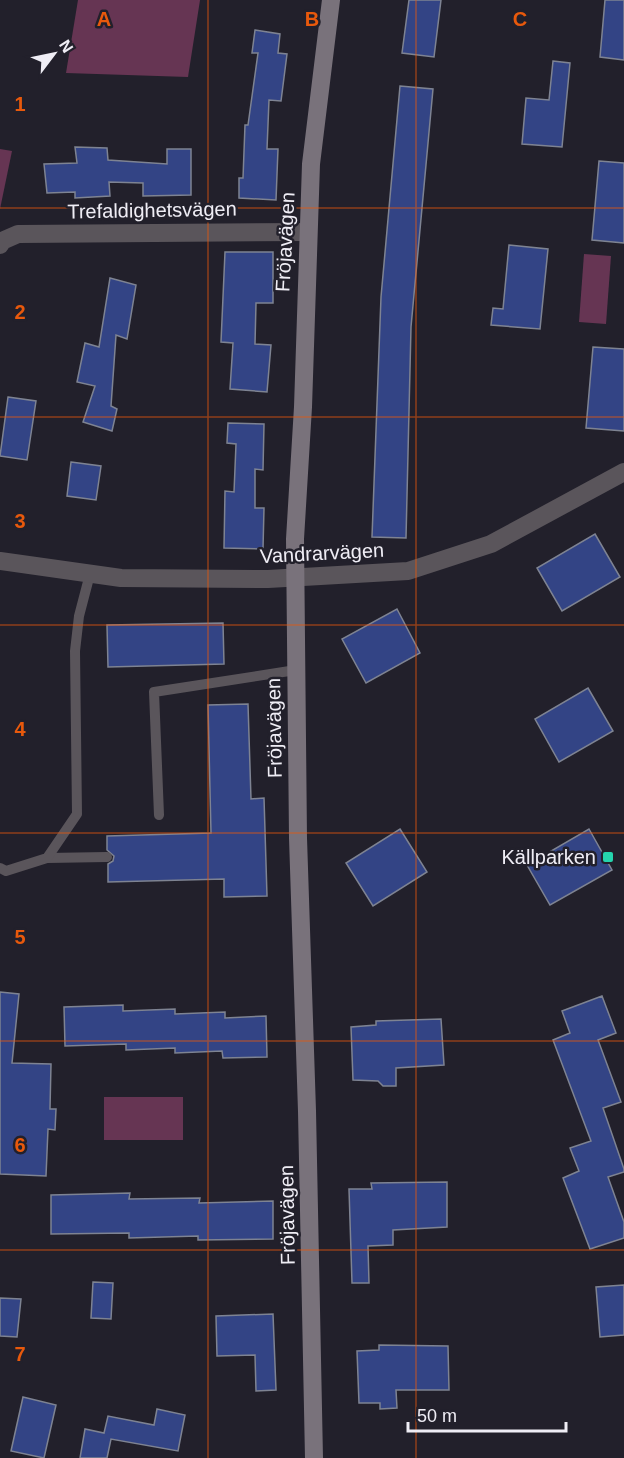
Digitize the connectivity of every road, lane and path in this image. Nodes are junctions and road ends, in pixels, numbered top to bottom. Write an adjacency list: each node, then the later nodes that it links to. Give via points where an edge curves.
1 (331, 0): 2 (street, Fröjavägen, via 313,138)
2 (308, 232): 3 (street, Trefaldighetsvägen, via 18,234); 7 (street, Fröjavägen)
3 (0, 245)
4 (624, 472): 7 (street, Vandrarvägen, via 491,544 408,571)
5 (0, 561): 6 (street, Vandrarvägen)
6 (90, 574): 7 (street, Vandrarvägen, via 174,579); 11 (lane, via 75,651 77,814)
7 (296, 578): 8 (street, Fröjavägen)
8 (296, 669): 9 (lane, via 154,692); 13 (street, Fröjavägen)
9 (159, 815)
10 (107, 857): 11 (lane)
11 (47, 858): 12 (lane, via 6,871)
12 (0, 868)
13 (315, 1458)

